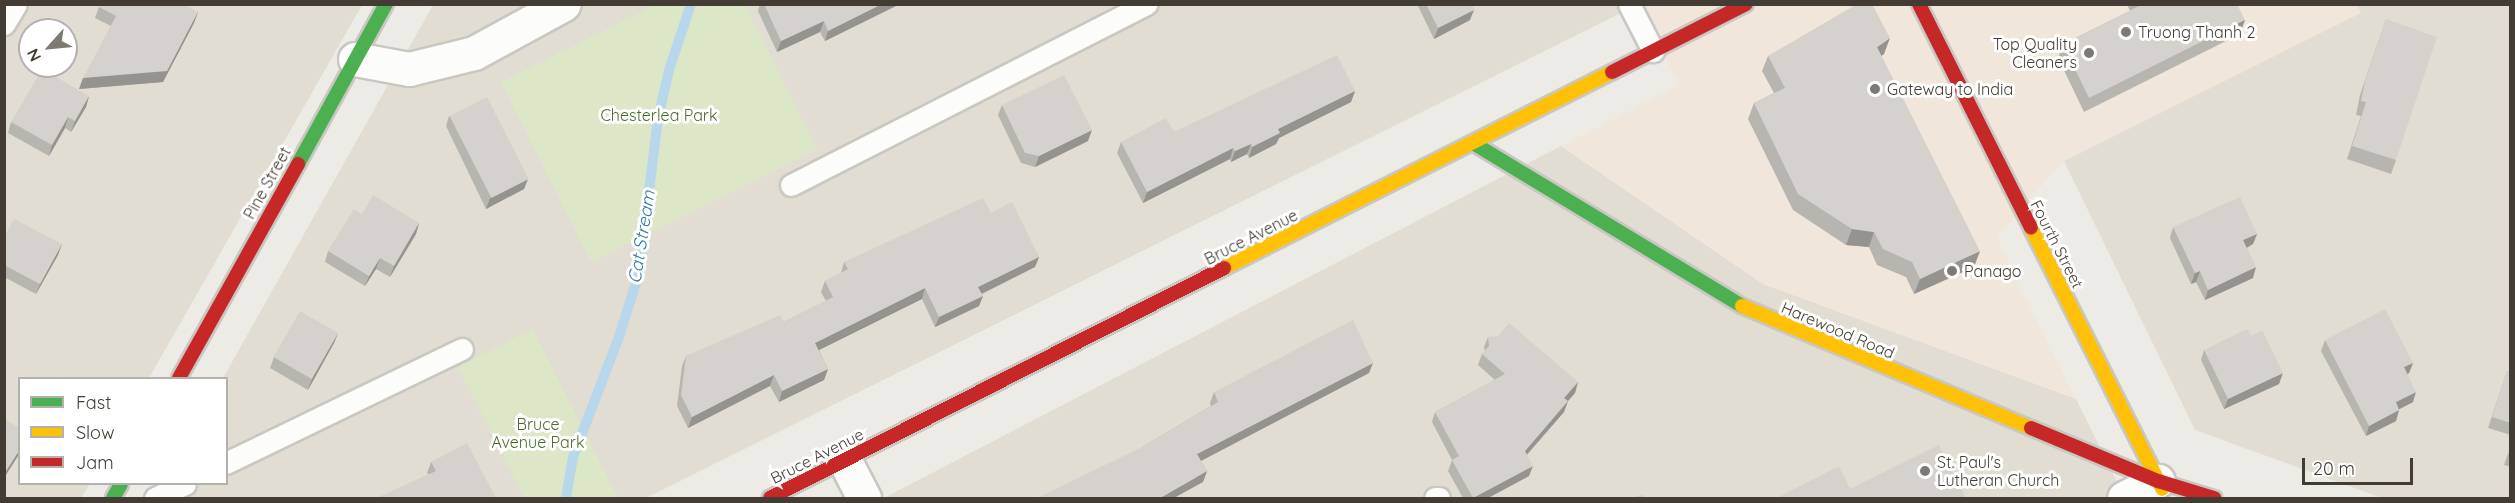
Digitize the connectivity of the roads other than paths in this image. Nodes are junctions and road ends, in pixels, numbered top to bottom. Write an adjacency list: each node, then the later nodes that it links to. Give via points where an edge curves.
1 (16, 4): 8 (lane)
2 (386, 4): 10 (street, Pine Street)
3 (564, 4): 10 (street, via 474,53 409,69)
4 (1147, 4): 12 (lane)
5 (1629, 4): 9 (lane)
6 (1746, 4): 9 (street, Bruce Avenue)
7 (1918, 4): 19 (street, Fourth Street)
8 (4, 24)
9 (1653, 51): 11 (street, Bruce Avenue)
10 (355, 59): 14 (street, Pine Street)
11 (1473, 143): 15 (street, Bruce Avenue); 19 (street, Harewood Road, via 1757,315)
12 (791, 185)
13 (462, 349): 16 (lane)
14 (180, 377)
15 (845, 460): 22 (street, Bruce Avenue); 23 (street)
16 (228, 463)
17 (120, 485): 20 (street)
18 (181, 485): 21 (lane)
19 (2162, 490): 24 (street); 25 (street, Harewood Road)
20 (112, 498)
21 (154, 498)
22 (770, 498)
23 (864, 498)
24 (2124, 498)
25 (2214, 498)

